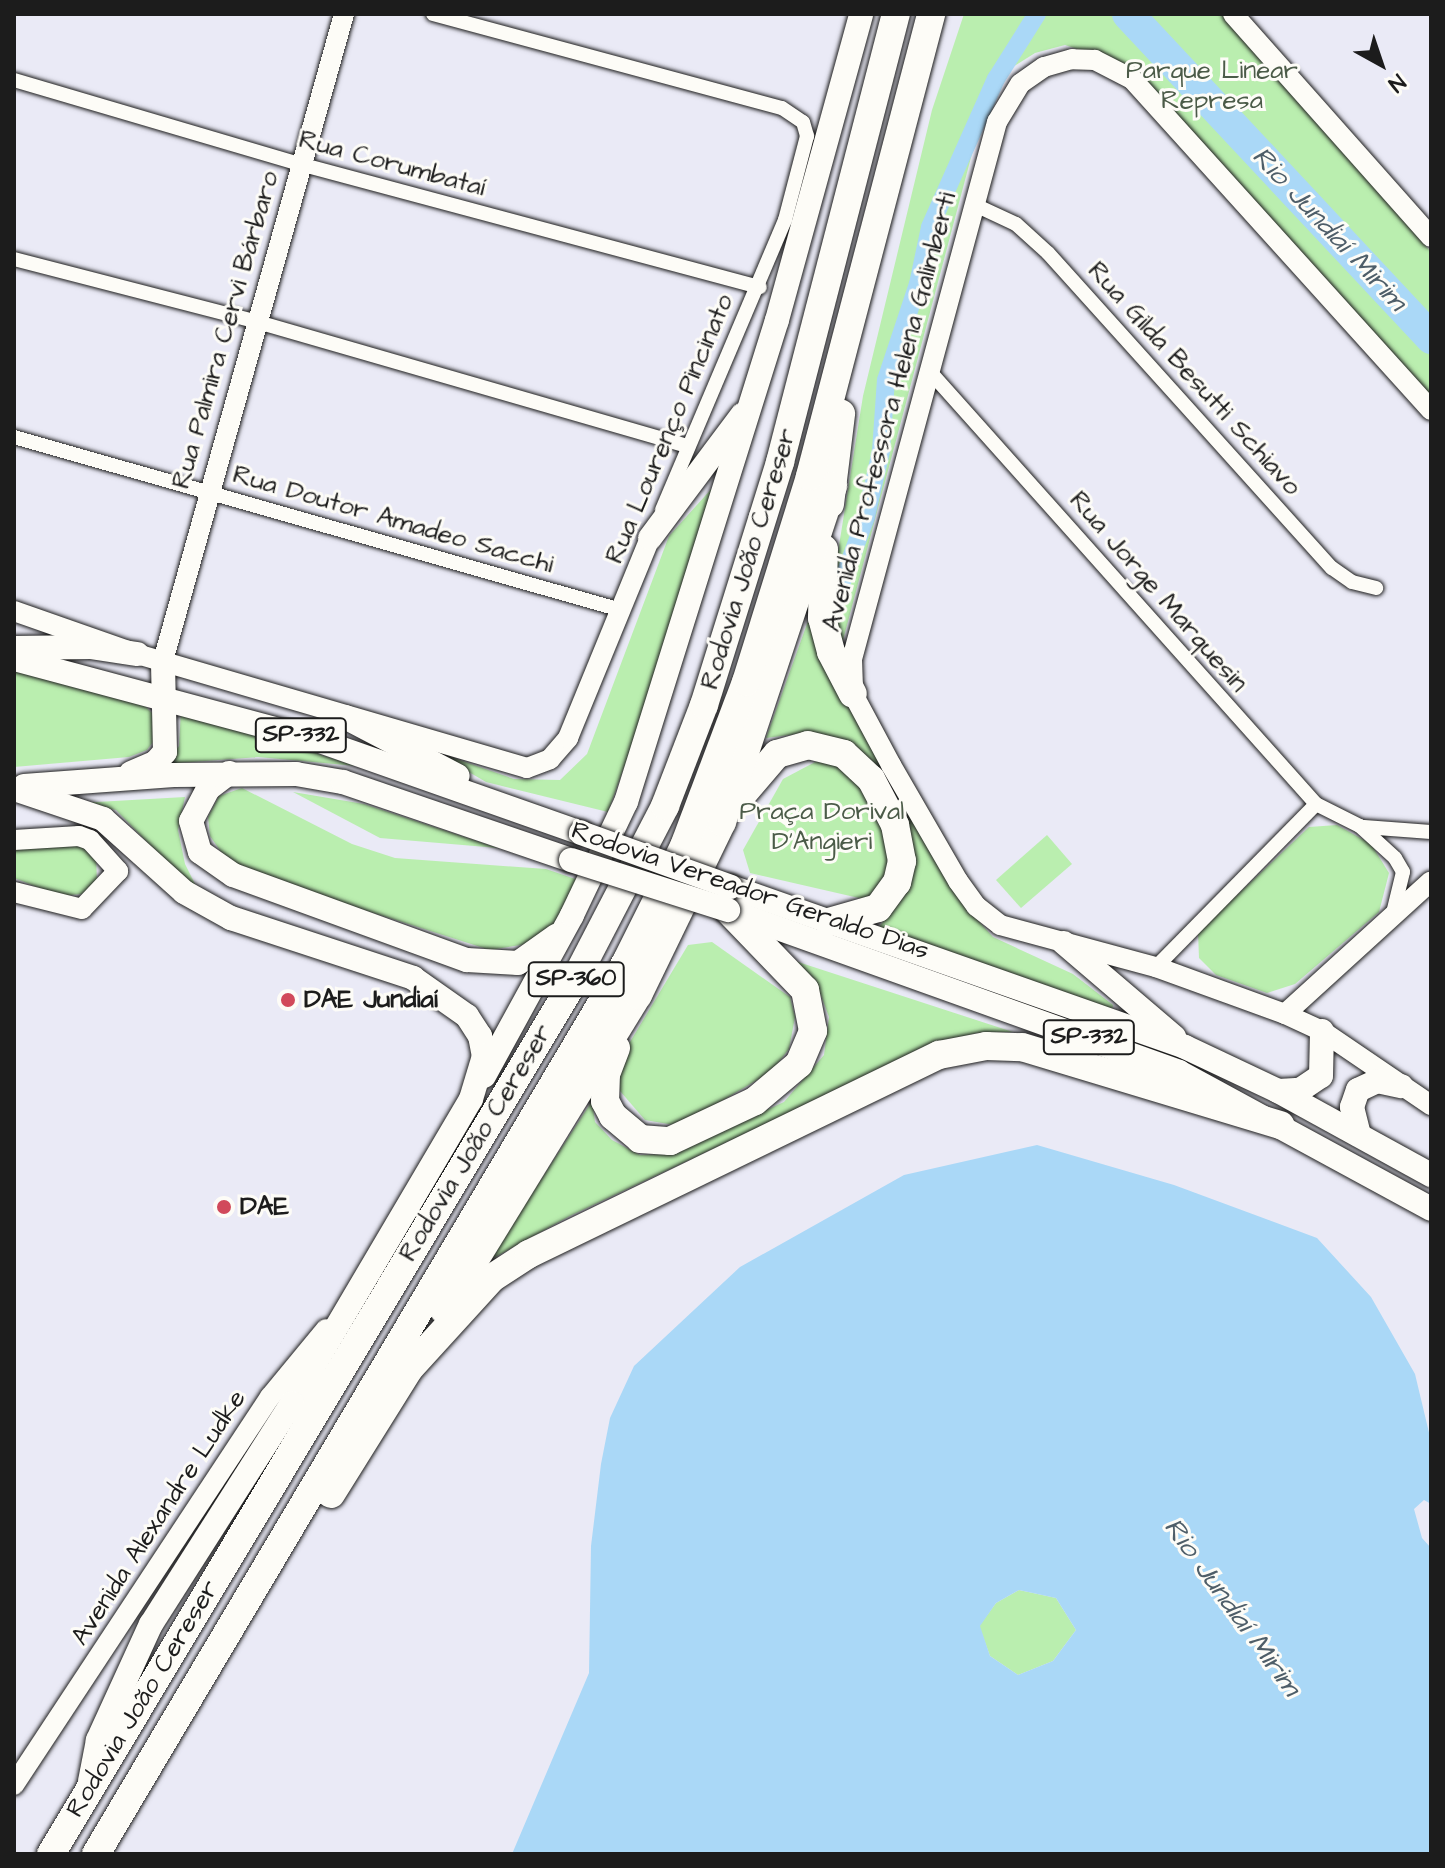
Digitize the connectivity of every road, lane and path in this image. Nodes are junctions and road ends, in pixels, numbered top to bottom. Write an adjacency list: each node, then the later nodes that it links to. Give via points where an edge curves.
1 (344, 14): 8 (street, Rua Palmira Cervi Bárbaro)
2 (433, 14): 12 (street, Rua Lourenço Pincinato, via 782,108 803,122 807,136)
3 (861, 14): 16 (main road)
4 (896, 14): 65 (highway, Rodovia João Cereser / SP-360, via 780,462 704,705 665,806 576,978)
5 (931, 14): 14 (highway, Rodovia João Cereser / SP-360)
6 (1233, 14): 10 (street)
7 (14, 80): 8 (street, Rua Corumbataí)
8 (300, 164): 12 (street, Rua Corumbataí); 13 (street, Rua Palmira Cervi Bárbaro)
9 (973, 204): 15 (street, Avenida Professora Helena Galimberti); 17 (street, Avenida Professora Helena Galimberti, via 1003,107 1033,74 1056,62 1095,60 1132,79); 23 (street, Rua Gilda Besutti Schiavo, via 1016,224 1048,253 1332,568 1352,582)
10 (1431, 237)
11 (14, 259): 13 (street)
12 (760, 287): 19 (street, Rua Lourenço Pincinato)
13 (254, 321): 19 (street); 21 (street, Rua Palmira Cervi Bárbaro)
14 (850, 330): 20 (highway); 63 (highway, Rodovia João Cereser / SP-360, via 746,682 684,846 626,962)
15 (932, 374): 30 (street, Avenida Professora Helena Galimberti, via 858,622); 36 (street, Rua Jorge Marquesin)
16 (751, 404): 22 (main road); 45 (main road, via 626,802)
17 (1431, 410)
18 (14, 437): 21 (street, Rua Doutor Amadeo Sacchi)
19 (688, 446): 22 (street, Rua Lourenço Pincinato)
20 (833, 486): 30 (highway, via 822,618 831,652); 38 (highway)
21 (207, 492): 24 (street, Rua Doutor Amadeo Sacchi); 29 (street, Rua Palmira Cervi Bárbaro)
22 (650, 538): 24 (street, Rua Lourenço Pincinato)
23 (1376, 588)
24 (621, 610): 32 (street, Rua Lourenço Pincinato, via 568,738 550,759 517,767)
25 (14, 611): 27 (street)
26 (14, 648): 27 (main road, via 90,647)
27 (137, 654): 29 (street)
28 (14, 659): 31 (main road, Rodovia Vereador Geraldo Dias / SP-332)
29 (163, 661): 31 (main road); 32 (street)
30 (853, 694): 48 (street, via 976,906 1000,925)
31 (164, 696): 34 (main road, via 165,752 155,763); 37 (main road, Rodovia Vereador Geraldo Dias / SP-332)
32 (345, 717): 37 (main road)
33 (229, 773): 34 (main road, Rodovia Vereador Geraldo Dias / SP-332); 44 (main road, Rodovia Vereador Geraldo Dias / SP-332, bridge, via 296,774 343,782 571,860); 45 (main road, via 208,789 191,821 200,852 233,875 467,960 498,965 518,963 552,942)
34 (114, 780): 35 (main road, Rodovia Vereador Geraldo Dias / SP-332)
35 (14, 788): 56 (main road, via 103,819 184,892 231,918 413,978 448,999 480,1036 484,1056)
36 (1316, 804): 39 (street, Rua Jorge Marquesin); 49 (street)
37 (521, 809): 44 (main road, Rodovia Vereador Geraldo Dias / SP-332, bridge)
38 (722, 822): 47 (highway, via 777,754 808,745 844,754 871,779 895,825 902,861 897,882 878,908); 50 (highway)
39 (1360, 826): 40 (street, Rua Jorge Marquesin); 46 (street, Rua Jorge Marquesin, via 1382,843 1403,872)
40 (1431, 832)
41 (14, 840): 43 (street, via 64,833 90,840 118,871 82,909)
42 (1431, 881): 46 (street)
43 (17, 899)
44 (729, 899): 47 (main road, Rodovia Vereador Geraldo Dias / SP-332); 50 (highway, via 805,990 811,1011 810,1047 782,1083 707,1128 670,1141 640,1139 605,1101 606,1074); 57 (main road, Rodovia Vereador Geraldo Dias / SP-332, via 1179,1072)
45 (572, 915): 56 (main road)
46 (1391, 920): 51 (street)
47 (829, 922): 53 (main road, Rodovia Vereador Geraldo Dias / SP-332)
48 (1064, 943): 49 (street); 53 (main road)
49 (1156, 967): 51 (street)
50 (638, 995): 62 (highway)
51 (1285, 1014): 52 (street)
52 (1322, 1031): 54 (main road, via 1321,1076 1300,1090); 55 (street)
53 (1185, 1047): 54 (main road, Rodovia Vereador Geraldo Dias / SP-332)
54 (1278, 1091): 58 (main road, Rodovia Vereador Geraldo Dias / SP-332)
55 (1420, 1095): 58 (main road, via 1377,1081 1358,1090 1352,1107)
56 (471, 1099): 61 (main road)
57 (1281, 1125): 60 (main road, Rodovia Vereador Geraldo Dias / SP-332); 62 (highway, via 1022,1047 986,1046 939,1055 529,1254 464,1305)
58 (1359, 1135): 59 (main road, Rodovia Vereador Geraldo Dias / SP-332)
59 (1431, 1175)
60 (1431, 1209)
61 (359, 1289): 64 (street, Avenida Alexandre Ludke, via 270,1397); 65 (main road, via 151,1624 98,1740)
62 (409, 1369): 63 (highway, via 354,1460)
63 (224, 1645): 67 (highway, Rodovia João Cereser / SP-360)
64 (14, 1785)
65 (87, 1791): 66 (highway, Rodovia João Cereser / SP-360)
66 (51, 1854)
67 (96, 1854)

